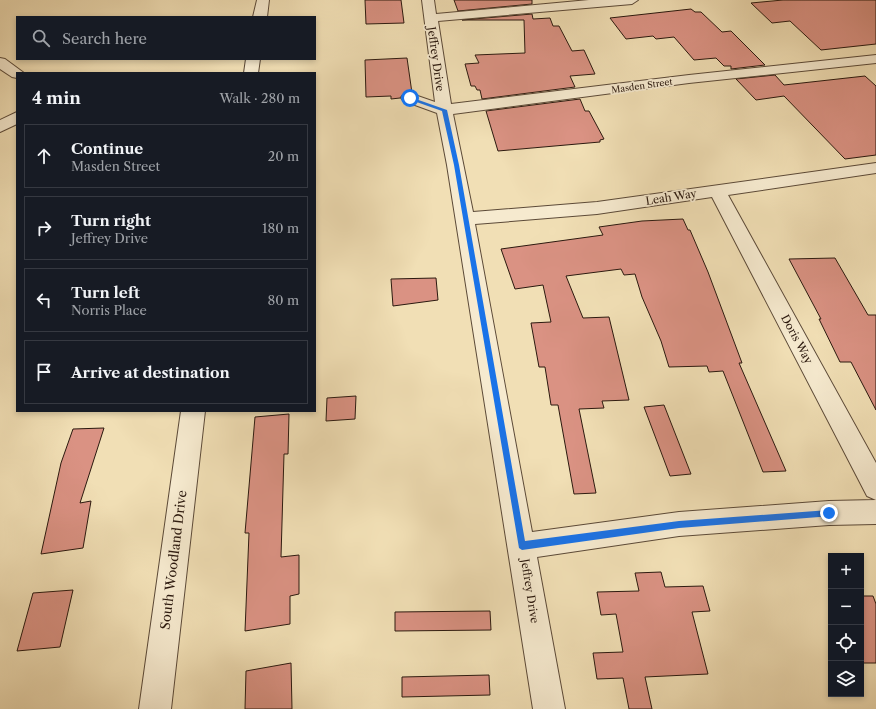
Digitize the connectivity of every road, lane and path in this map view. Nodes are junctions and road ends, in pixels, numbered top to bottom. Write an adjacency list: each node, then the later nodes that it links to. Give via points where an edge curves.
1 (263, 0): 4 (street)
2 (632, 0): 3 (street)
3 (429, 9): 11 (street, Jeffrey Drive)
4 (260, 16)
5 (876, 59): 11 (street, Masden Street, via 689,79)
6 (253, 60): 8 (street)
7 (0, 62): 9 (street)
8 (251, 72)
9 (16, 73)
10 (410, 98): 11 (street, Masden Street)
11 (444, 110): 16 (street, Jeffrey Drive)
12 (16, 118): 13 (street)
13 (0, 127)
14 (876, 168): 15 (street, Leah Way)
15 (717, 190): 16 (street, Leah Way, via 597,208); 18 (street, Doris Way)
16 (466, 219): 20 (street, Jeffrey Drive)
17 (193, 412): 21 (street, South Woodland Drive)
18 (876, 488)
19 (876, 512): 20 (street, via 679,524)
20 (522, 546): 22 (street, Jeffrey Drive)
21 (155, 709)
22 (549, 709)

